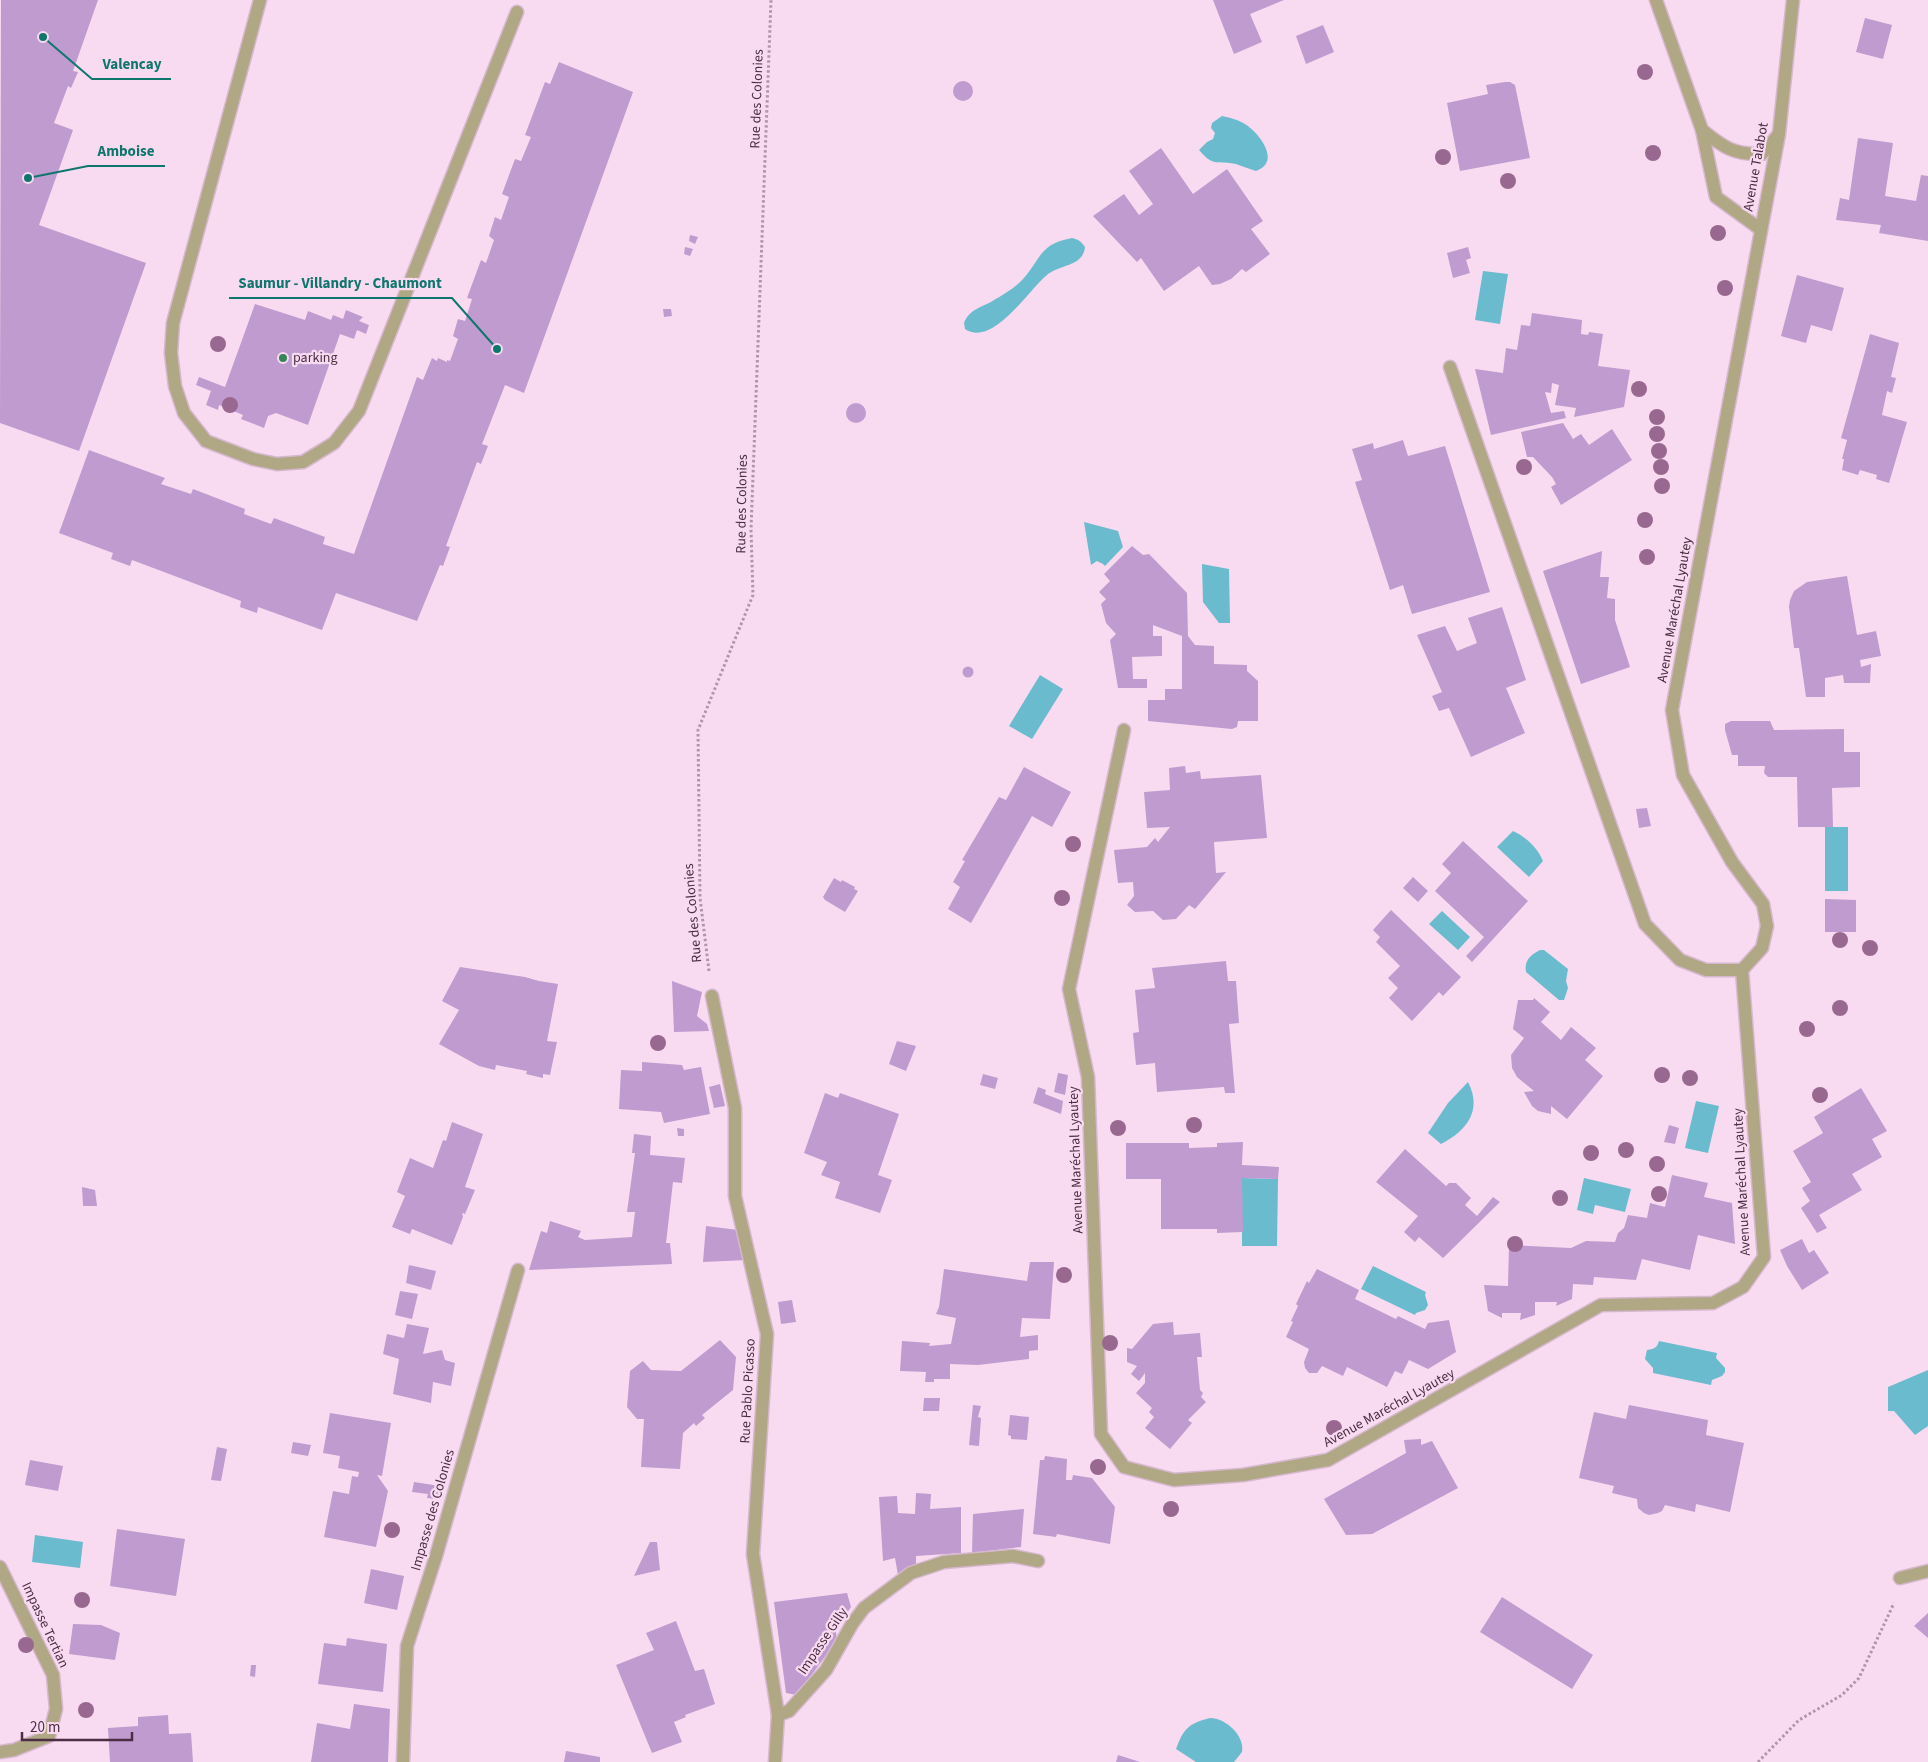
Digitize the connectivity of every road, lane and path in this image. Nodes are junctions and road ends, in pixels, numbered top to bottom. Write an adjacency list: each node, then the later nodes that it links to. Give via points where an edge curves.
1 (260, 0): 5 (street, via 173,323 171,353 175,386 184,413 206,442 277,464 304,462 334,443 359,412)
2 (771, 0): 12 (path, Rue des Colonies, via 751,529 754,594 698,730 700,898)
3 (1656, 0): 6 (street, Avenue Talabot)
4 (1793, 0): 7 (street, Avenue Talabot)
5 (517, 12)
6 (1702, 130): 7 (street, via 1720,145 1743,155 1762,154); 8 (street, Avenue Talabot, via 1716,197)
7 (1779, 134): 8 (street, Avenue Talabot)
8 (1760, 229): 11 (street, Avenue Maréchal Lyautey, via 1672,710 1682,774 1732,862 1763,904 1767,926 1762,948)
9 (1450, 367): 11 (street, via 1645,924 1680,960 1706,970)
10 (1124, 730): 11 (street, Avenue Maréchal Lyautey, via 1069,989 1088,1077 1102,1434 1124,1467 1174,1480 1243,1475 1328,1460 1601,1305 1713,1303 1743,1287 1764,1257)
11 (1742, 970)
12 (712, 996): 18 (street, Rue Pablo Picasso, via 735,1108 735,1196 767,1334 754,1554)
13 (518, 1270): 20 (street, Impasse des Colonies, via 407,1646)
14 (1038, 1561): 18 (street, Impasse Gilly, via 1013,1556 944,1562 911,1573 864,1608 826,1670 789,1711)
15 (0, 1567): 19 (street, Impasse Tertian, via 53,1675 56,1709 48,1736 14,1750)
16 (1928, 1571): 17 (street)
17 (1900, 1578): 22 (path, via 1893,1606 1859,1678 1842,1695 1799,1720)
18 (778, 1715): 21 (street, Rue Pablo Picasso)
19 (0, 1752)
20 (402, 1762)
21 (774, 1762)
22 (1758, 1762)

